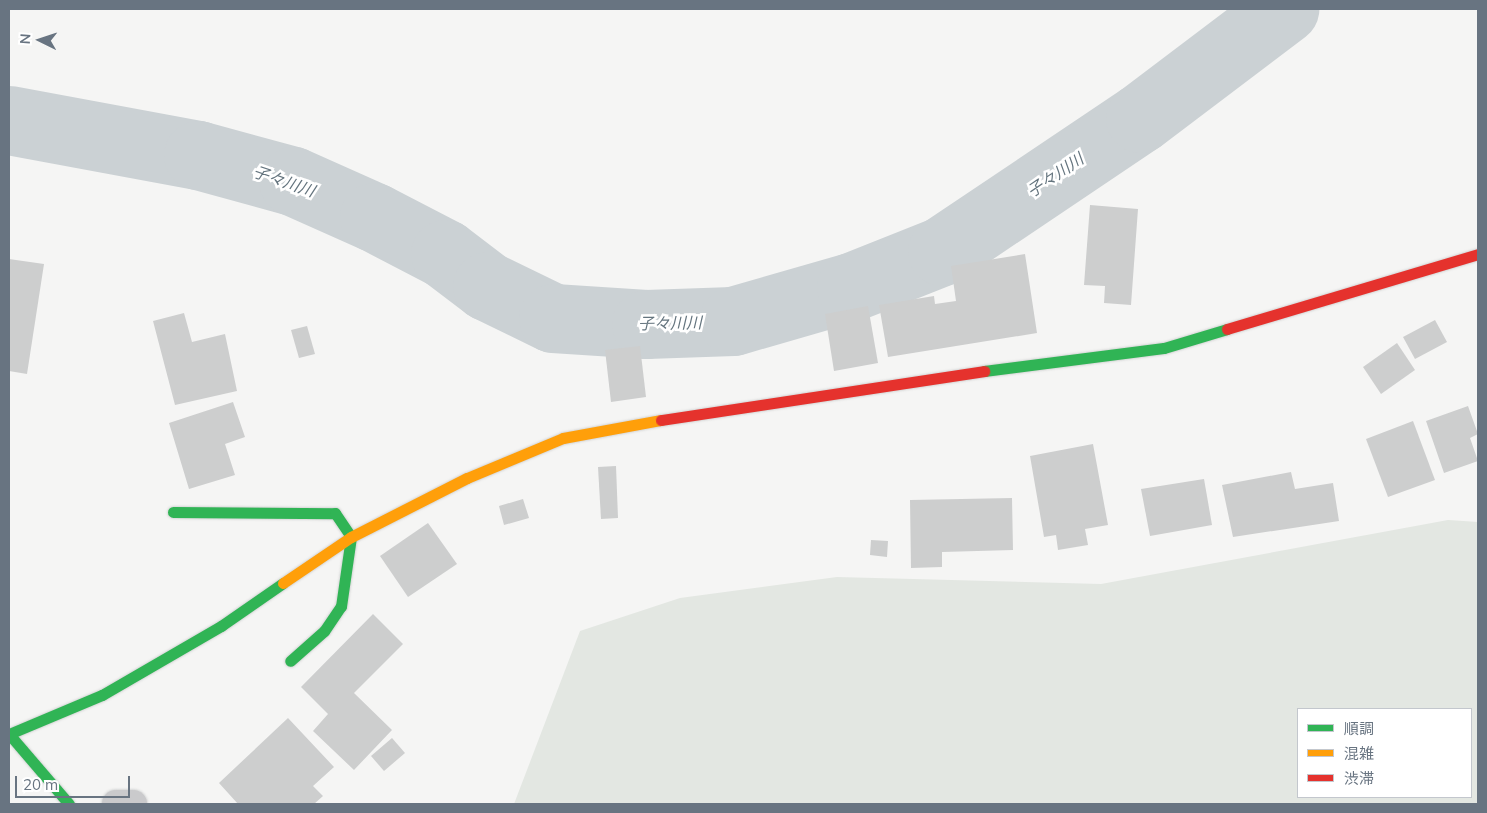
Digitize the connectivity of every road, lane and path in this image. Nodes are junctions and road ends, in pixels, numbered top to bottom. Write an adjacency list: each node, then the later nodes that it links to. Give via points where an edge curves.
1 (1478, 254): 3 (street, via 1164,348 908,380 563,438 467,478)
2 (173, 512): 3 (street, via 335,513)
3 (351, 537): 4 (street, via 340,606 324,631); 5 (street, via 221,626 102,695)
4 (290, 661)
5 (9, 734): 6 (street)
6 (69, 804)
7 (116, 804): 8 (street)
8 (133, 804)

